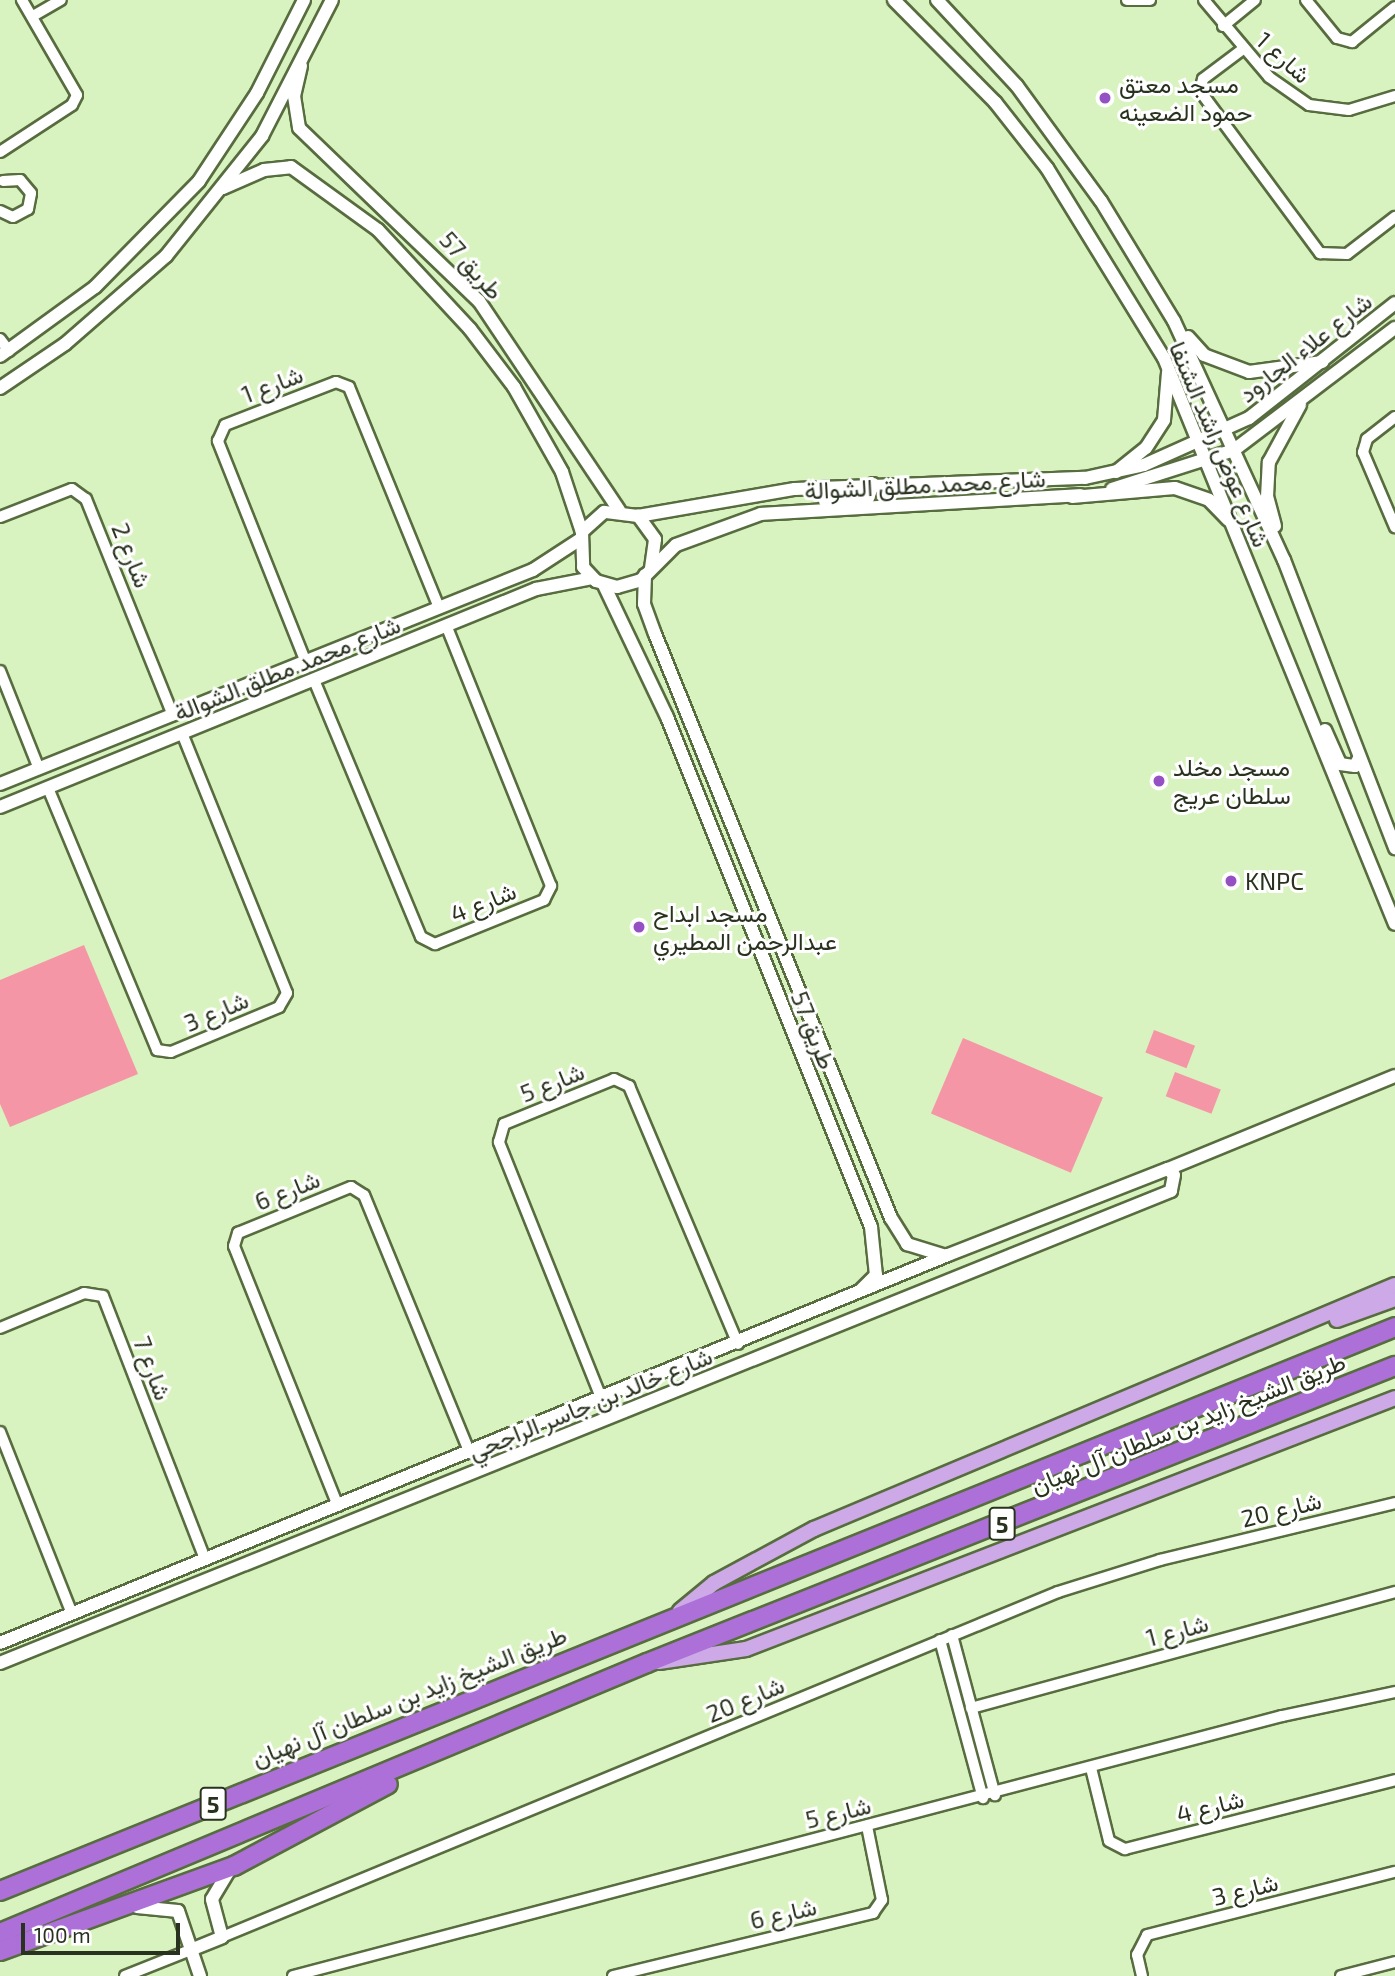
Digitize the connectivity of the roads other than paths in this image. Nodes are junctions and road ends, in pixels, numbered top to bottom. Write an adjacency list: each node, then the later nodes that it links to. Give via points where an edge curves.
1 (22, 0): 13 (street)
2 (61, 0): 13 (street)
3 (304, 0): 29 (street, via 257,93 199,181 95,287)
4 (332, 0): 16 (street)
5 (894, 0): 30 (street, شارع عوض راشد الشنفا, via 995,102 1047,169)
6 (937, 0): 26 (street, شارع عوض راشد الشنفا, via 1024,95 1101,201)
7 (1127, 0): 8 (street)
8 (1150, 0)
9 (1204, 0): 14 (street, شارع 1)
10 (1255, 0): 14 (street)
11 (1306, 0): 12 (street, via 1337,38 1352,42)
12 (1395, 7)
13 (33, 16): 18 (street, via 77,95 72,105)
14 (1223, 26): 15 (street, شارع 1)
15 (1243, 49): 17 (street, شارع 1, via 1309,105 1349,110); 22 (street, via 1203,79 1200,91 1320,253 1347,254)
16 (301, 66): 20 (street, via 262,136); 23 (street, طريق 57, via 294,111 308,141 418,237)
17 (1395, 96)
18 (0, 152)
19 (1, 181): 21 (street, via 20,180 31,193 28,209 13,217)
20 (223, 188): 25 (street, طريق 57, via 276,168 307,173 378,230); 32 (street, via 157,264 65,344)
21 (0, 211)
22 (1395, 217)
23 (480, 301): 25 (street); 42 (street, طريق 57)
24 (1395, 303): 31 (street, شارع علاء الجارود)
25 (461, 319): 47 (street, طريق 57, via 533,418 562,472)
26 (1174, 321): 31 (street, via 1204,355 1249,372); 35 (street, شارع عوض راشد الشنفا)
27 (1395, 328): 33 (street, شارع علاء الجارود)
28 (0, 339): 29 (street)
29 (4, 354)
30 (1164, 358): 36 (street, شارع عوض راشد الشنفا); 39 (street, via 1170,395 1164,420 1146,448)
31 (1322, 362): 35 (street, شارع علاء الجارود)
32 (0, 388)
33 (1300, 405): 37 (street, شارع علاء الجارود); 49 (street, via 1278,436 1268,478)
34 (1395, 416): 46 (street, via 1367,439 1363,452)
35 (1226, 432): 36 (street, شارع علاء الجارود); 37 (street, شارع عوض راشد الشنفا)
36 (1203, 443): 38 (street, شارع عوض راشد الشنفا); 39 (street, شارع محمد مطلق الشوالة)
37 (1234, 450): 38 (street, شارع علاء الجارود); 49 (street, شارع عوض راشد الشنفا)
38 (1210, 461): 41 (street, شارع محمد مطلق الشوالة); 48 (street, شارع عوض راشد الشنفا)
39 (1116, 472): 40 (street, شارع محمد مطلق الشوالة)
40 (873, 484): 43 (street, via 868,498 778,504); 44 (street, شارع محمد مطلق الشوالة, via 746,495 667,515)
41 (1072, 497): 43 (street, شارع محمد مطلق الشوالة); 48 (street, via 1184,489 1217,506)
42 (619, 510): 44 (street); 47 (street, via 597,515)
43 (761, 514): 50 (street, شارع محمد مطلق الشوالة, via 676,545)
44 (638, 516): 50 (street, via 655,539)
45 (0, 517): 62 (street, شارع 2, via 72,489 86,499)
46 (1395, 527)
47 (581, 536): 51 (street, via 580,561); 53 (street, شارع محمد مطلق الشوالة, via 533,570)
48 (1237, 536): 55 (street, شارع عوض راشد الشنفا)
49 (1284, 560): 68 (street, شارع عوض راشد الشنفا)
50 (648, 572): 52 (street, via 623,587); 59 (street, طريق 57, via 645,604)
51 (592, 578): 52 (street); 54 (street, شارع محمد مطلق الشوالة, via 558,582)
52 (604, 585): 60 (street, طريق 57)
53 (439, 607): 56 (street, شارع محمد مطلق الشوالة); 56 (street, شارع 1, via 349,387 336,382 225,425 218,441)
54 (446, 625): 58 (street, شارع محمد مطلق الشوالة); 58 (street, شارع 4, via 551,886 544,900 435,944 421,937)
55 (1280, 640): 68 (street, via 1340,764 1354,766); 75 (street, شارع عوض راشد الشنفا)
56 (305, 660): 62 (street, شارع محمد مطلق الشوالة)
57 (0, 671): 70 (street)
58 (314, 680): 65 (street, شارع محمد مطلق الشوالة)
59 (677, 687): 60 (street); 61 (street, طريق 57)
60 (657, 696): 63 (street, طريق 57)
61 (687, 710): 63 (street, via 672,709); 78 (street, طريق 57)
62 (173, 715): 64 (street, شارع محمد مطلق الشوالة)
63 (667, 717): 79 (street, طريق 57)
64 (131, 732): 66 (street, شارع محمد مطلق الشوالة); 67 (street, via 126,746)
65 (183, 733): 67 (street, شارع محمد مطلق الشوالة); 72 (street, شارع 3, via 287,993 279,1007 170,1052 157,1050)
66 (96, 744): 69 (street, via 106,752); 70 (street, شارع محمد مطلق الشوالة)
67 (139, 751): 69 (street, شارع محمد مطلق الشوالة)
68 (1359, 758): 74 (street, شارع عوض راشد الشنفا)
69 (103, 766): 72 (street, شارع محمد مطلق الشوالة)
70 (39, 769): 71 (street, شارع محمد مطلق الشوالة)
71 (0, 784)
72 (48, 788): 73 (street, شارع محمد مطلق الشوالة)
73 (0, 807)
74 (1395, 848)
75 (1395, 924)
76 (1395, 1076): 77 (street, شارع خالد بن جاسر الراجحي)
77 (1168, 1169): 80 (street, شارع خالد بن جاسر الراجحي); 97 (street, شارع خالد بن جاسر الراجحي, via 1175,1180 1171,1191)
78 (891, 1218): 79 (street, via 887,1228); 80 (street, طريق 57, via 907,1244)
79 (871, 1227): 82 (street, طريق 57, via 876,1275)
80 (948, 1255): 82 (street, شارع خالد بن جاسر الراجحي)
81 (1395, 1285): 88 (main road, طريق الشيخ زايد بن سلطان آل نهيان)
82 (856, 1295): 86 (street, شارع خالد بن جاسر الراجحي)
83 (1395, 1299): 88 (main road)
84 (0, 1328): 98 (street, شارع 7, via 84,1293 103,1296)
85 (1395, 1328): 101 (highway, طريق الشيخ زايد بن سلطان آل نهيان / 5)
86 (737, 1344): 90 (street, شارع خالد بن جاسر الراجحي); 90 (street, شارع 5, via 629,1086 614,1079 504,1124 499,1142)
87 (1395, 1366): 106 (highway, طريق الشيخ زايد بن سلطان آل نهيان / 5)
88 (1196, 1371): 101 (main road, طريق الشيخ زايد بن سلطان آل نهيان, via 814,1528 714,1583)
89 (1395, 1396): 106 (main road, طريق الشيخ زايد بن سلطان آل نهيان, via 746,1649)
90 (602, 1400): 92 (street, شارع خالد بن جاسر الراجحي)
91 (0, 1432): 102 (street)
92 (470, 1453): 94 (street, شارع خالد بن جاسر الراجحي); 94 (street, شارع 6, via 365,1195 351,1187 238,1233 234,1246)
93 (1395, 1503): 103 (street, شارع 20, via 1125,1569)
94 (338, 1506): 95 (street, شارع خالد بن جاسر الراجحي)
95 (286, 1527): 96 (street, شارع خالد بن جاسر الراجحي); 97 (street)
96 (255, 1539): 98 (street, شارع خالد بن جاسر الراجحي); 99 (street, via 263,1547)
97 (293, 1545): 99 (street, شارع خالد بن جاسر الراجحي)
98 (205, 1559): 102 (street, شارع خالد بن جاسر الراجحي)
99 (261, 1559): 107 (street, شارع خالد بن جاسر الراجحي)
100 (1395, 1592): 109 (street, شارع 1)
101 (680, 1611): 118 (highway, طريق الشيخ زايد بن سلطان آل نهيان / 5)
102 (72, 1614): 105 (street, شارع خالد بن جاسر الراجحي)
103 (952, 1635): 104 (street, شارع 20); 109 (street)
104 (940, 1640): 114 (street); 121 (street, شارع 20)
105 (0, 1643)
106 (648, 1662): 110 (highway, طريق الشيخ زايد بن سلطان آل نهيان / 5)
107 (0, 1663)
108 (1395, 1692): 111 (street, شارع 5)
109 (971, 1708): 113 (street)
110 (421, 1762): 116 (highway, via 360,1802); 120 (highway, طريق الشيخ زايد بن سلطان آل نهيان / 5)
111 (1091, 1768): 112 (street, شارع 4, via 1109,1841 1125,1849); 113 (street, شارع 5)
112 (1395, 1780)
113 (995, 1795): 114 (street, شارع 5)
114 (983, 1798): 115 (street, شارع 5)
115 (867, 1826): 125 (street, شارع 5); 128 (street, شارع 6, via 882,1900 873,1913)
116 (234, 1866): 119 (highway); 121 (street, via 212,1899)
117 (1395, 1872): 129 (street, شارع 3, via 1147,1936 1137,1955)
118 (0, 1891)
119 (132, 1908): 122 (street, via 174,1907); 123 (highway)
120 (0, 1933)
121 (222, 1937): 122 (street, شارع 20)
122 (193, 1949): 126 (street, شارع 20); 127 (street)
123 (0, 1951)
124 (1395, 1962): 130 (street)
125 (293, 1975)
126 (125, 1976)
127 (200, 1976)
128 (613, 1976)
129 (1142, 1976)
130 (1340, 1976)

